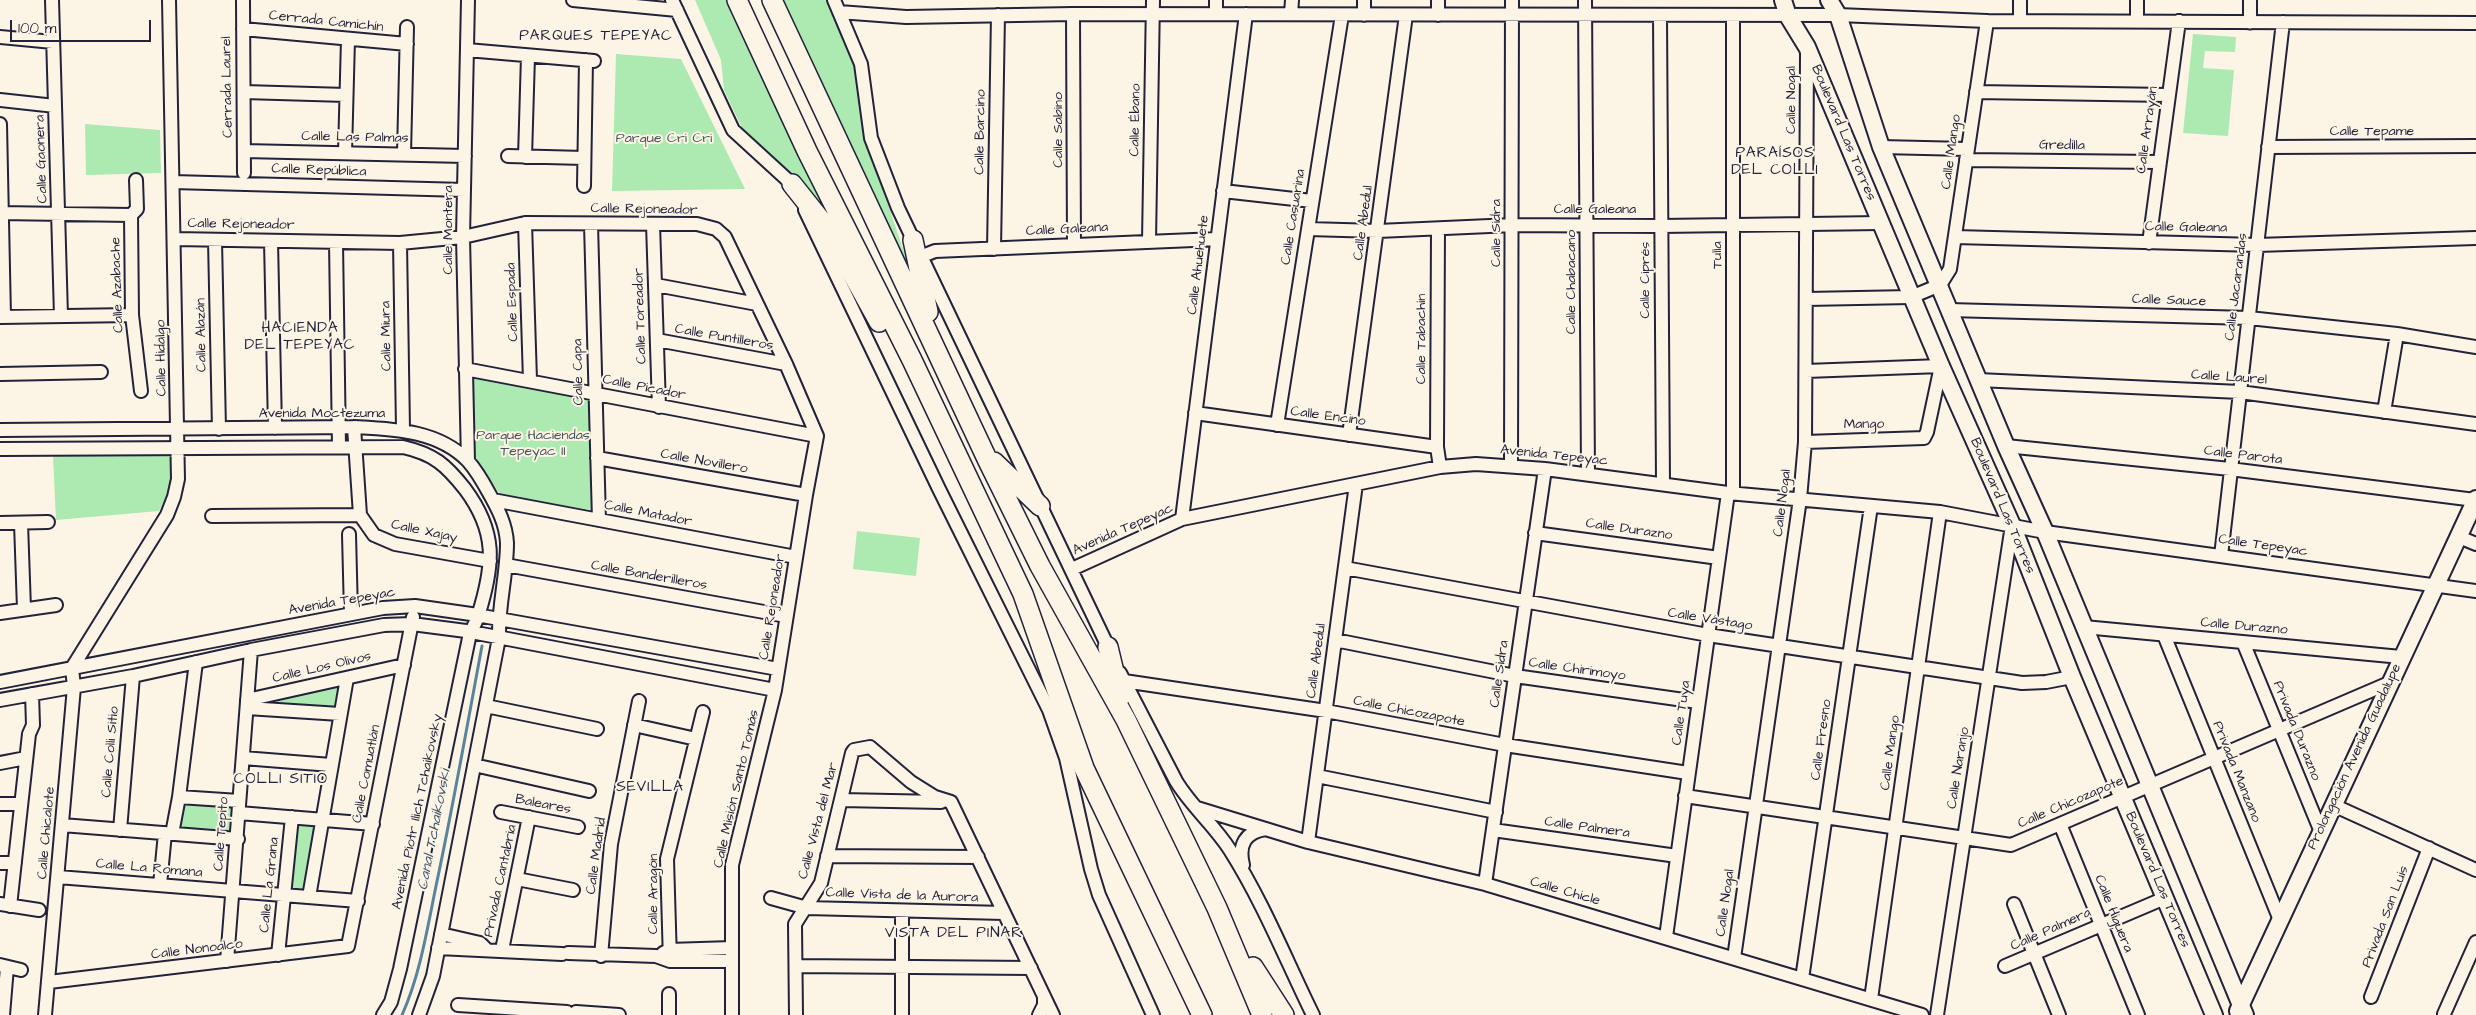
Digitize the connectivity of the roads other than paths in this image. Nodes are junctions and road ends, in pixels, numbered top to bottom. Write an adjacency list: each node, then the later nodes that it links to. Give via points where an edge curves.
1 (52, 0): 49 (street, Calle Gaonera)
2 (169, 0): 75 (street, Calle Hidalgo)
3 (243, 0): 46 (street, Cerrada Laurel)
4 (468, 0): 52 (street, Calle Montera)
5 (573, 0): 20 (street)
6 (737, 0): 125 (highway, via 807,151)
7 (772, 0): 123 (highway)
8 (1152, 0): 26 (street, Calle Ébano)
9 (1216, 0): 23 (street)
10 (1292, 0): 25 (street)
11 (1364, 0): 28 (street)
12 (1438, 0): 30 (street)
13 (1512, 0): 31 (street, Calle Sidra)
14 (1585, 0): 34 (street, Calle Chabacano)
15 (1783, 0): 37 (main road, Boulevard Las Torres)
16 (1829, 0): 32 (main road, Boulevard Las Torres)
17 (2020, 0): 38 (street)
18 (2137, 0): 40 (street)
19 (2250, 0): 43 (street)
20 (675, 5): 76 (street, via 734,130)
21 (836, 6): 33 (street, via 906,17); 109 (street, via 861,64 872,138)
22 (1073, 14): 26 (street); 33 (street); 107 (street, Calle Sabino)
23 (1216, 14): 24 (street); 26 (street)
24 (1246, 14): 25 (street); 79 (street, Calle Ahuehuete)
25 (1292, 14): 27 (street)
26 (1152, 15): 103 (street, Calle Ébano)
27 (1342, 15): 28 (street); 80 (street, Calle Casuarina)
28 (1364, 15): 29 (street)
29 (1406, 15): 30 (street); 95 (street, Calle Abedul)
30 (1438, 15): 31 (street)
31 (1512, 15): 34 (street); 90 (street, Calle Sidra)
32 (1838, 15): 37 (street); 39 (street); 62 (main road, Boulevard Las Torres)
33 (998, 16): 110 (street, Calle Barcino)
34 (1586, 16): 35 (street); 91 (street, Calle Chabacano)
35 (1660, 16): 36 (street); 92 (street, Calle Ciprés)
36 (1733, 16): 37 (street); 87 (street, Tulla)
37 (1788, 16): 51 (main road, Boulevard Las Torres)
38 (2020, 20): 39 (street); 40 (street)
39 (1987, 21): 55 (street, Calle Mango)
40 (2137, 21): 41 (street)
41 (2179, 21): 43 (street); 57 (street, Calle Arrayán)
42 (2283, 22): 43 (street); 44 (street); 63 (street, Calle Jacarandas)
43 (2250, 23)
44 (2476, 23)
45 (407, 27): 50 (street)
46 (243, 29): 48 (street, Cerrada Camichín); 54 (street, Cerrada Laurel)
47 (0, 37): 49 (street)
48 (348, 39): 50 (street, Cerrada Camichín); 56 (street)
49 (54, 42): 59 (street, Calle Gaonera)
50 (406, 44): 66 (street)
51 (1807, 47): 88 (street, Calle Nogal); 89 (main road, Boulevard Las Torres)
52 (467, 50): 53 (street); 68 (street, Calle Montera)
53 (528, 56): 70 (street); 71 (street, via 590,61)
54 (244, 92): 56 (street); 64 (street, Cerrada Laurel)
55 (1976, 92): 57 (street); 67 (street, Calle Mango)
56 (346, 95): 65 (street)
57 (2168, 95): 72 (street, Calle Arrayán)
58 (0, 100): 59 (street)
59 (55, 106): 82 (street, Calle Gaonera)
60 (0, 124): 81 (street)
61 (2476, 146): 63 (street, Calle Tepame)
62 (1881, 147): 67 (street, Gredilla); 112 (main road, Boulevard Las Torres)
63 (2268, 147): 108 (street, Calle Jacarandas)
64 (244, 151): 65 (street, Calle Las Palmas); 73 (street, Cerrada Laurel)
65 (345, 153): 66 (street, Calle Las Palmas)
66 (404, 154): 68 (street, Calle Las Palmas)
67 (1967, 155): 72 (street, Gredilla); 97 (street, Calle Mango)
68 (465, 156): 78 (street, Calle Montera)
69 (508, 156): 70 (street)
70 (525, 157): 71 (street)
71 (584, 158): 77 (street)
72 (2158, 162): 106 (street, Calle Arrayán)
73 (244, 173)
74 (136, 180): 83 (street, Calle Azabache, via 137,208)
75 (174, 182): 78 (street, Calle República); 99 (street, Calle Hidalgo)
76 (792, 184): 125 (highway, via 828,228 884,330); 363 (street, via 1049,710 1066,758 1099,896)
77 (584, 186)
78 (464, 190): 96 (street, Calle Montera)
79 (1224, 191): 80 (street); 100 (street, Calle Ahuehuete)
80 (1312, 201): 93 (street, Calle Casuarina)
81 (2, 213): 82 (street); 119 (street)
82 (58, 214): 83 (street); 118 (street, Calle Gaonera)
83 (131, 215): 117 (street, Calle Azabache)
84 (525, 223): 85 (street, Calle Rejoneador); 96 (street, Calle Rejoneador); 132 (street, Calle Espada)
85 (591, 224): 86 (street, Calle Rejoneador); 136 (street, Calle Capa)
86 (653, 224): 111 (street, Calle Toreador); 115 (street, Calle Rejoneador, via 697,224 716,229 730,245)
87 (1732, 224): 88 (street, Calle Galeana); 92 (street, Calle Galeana); 168 (street, Tulla)
88 (1807, 224): 89 (street, Calle Galeana); 114 (street, Calle Nogal)
89 (1881, 224): 113 (main road, Boulevard Las Torres)
90 (1512, 225): 91 (street, Calle Galeana); 94 (street, Calle Galeana); 162 (street, Calle Sidra)
91 (1587, 225): 92 (street, Calle Galeana); 165 (street, Calle Chabacano)
92 (1661, 226): 167 (street, Calle Ciprés)
93 (1308, 229): 95 (street, Calle Galeana); 141 (street, Calle Casuarina)
94 (1438, 230): 95 (street, Calle Galeana); 155 (street, Calle Tabachín)
95 (1378, 231): 149 (street, Calle Abedul)
96 (463, 237): 105 (street, Calle Rejoneador); 128 (street, Calle Montera)
97 (1955, 237): 106 (street, Calle Galeana); 112 (street, Calle Mango, via 1950,269)
98 (2476, 238): 108 (street, Calle Galeana)
99 (175, 239): 101 (street, Calle Rejoneador); 146 (street, Calle Hidalgo)
100 (1217, 239): 103 (street, Calle Galeana); 139 (street, Calle Ahuehuete)
101 (215, 240): 102 (street, Calle Rejoneador); 143 (street, Calle Alazán)
102 (271, 241): 104 (street, Calle Rejoneador); 144 (street)
103 (1149, 241): 107 (street, Calle Galeana)
104 (336, 242): 105 (street, Calle Rejoneador); 145 (street)
105 (400, 243): 148 (street, Calle Miura)
106 (2149, 243): 108 (street, Calle Galeana)
107 (1074, 245): 110 (street, Calle Galeana)
108 (2258, 245): 120 (street, Calle Jacarandas)
109 (917, 249): 110 (street, Calle Galeana); 123 (highway); 173 (street)
110 (994, 249)
111 (656, 285): 115 (street); 122 (street, Calle Toreador)
112 (1940, 285): 113 (street); 116 (main road, Boulevard Las Torres)
113 (1911, 296): 114 (street); 127 (main road, Boulevard Las Torres)
114 (1806, 299): 129 (street, Calle Nogal)
115 (758, 304): 126 (street, Calle Rejoneador)
116 (1949, 310): 120 (street, Calle Sauce); 133 (main road, Boulevard Las Torres)
117 (132, 315): 118 (street); 134 (street, Calle Azabache)
118 (61, 316): 119 (street)
119 (2, 317)
120 (2249, 318): 121 (street, Calle Sauce); 135 (street, Calle Jacarandas)
121 (2397, 334): 124 (street, Calle Sauce); 138 (street)
122 (657, 340): 126 (street, Calle Puntilleros); 137 (street, Calle Toreador)
123 (934, 343): 158 (highway)
124 (2476, 347)
125 (912, 360): 364 (highway, via 1024,594 1084,768)
126 (786, 364): 150 (street, Calle Rejoneador)
127 (1941, 366): 129 (street); 151 (street, Mango, via 1924,438); 183 (main road, Boulevard Las Torres)
128 (465, 369): 132 (street, Calle Picador); 160 (street, Calle Montera)
129 (1806, 370): 151 (street, Calle Nogal)
130 (101, 372): 131 (street)
131 (0, 374)
132 (530, 380): 136 (street, Calle Picador)
133 (1978, 380): 135 (street, Calle Laurel); 152 (main road, Boulevard Las Torres)
134 (141, 391)
135 (2240, 392): 138 (street, Calle Laurel); 164 (street, Calle Jacarandas)
136 (594, 394): 137 (street, Calle Picador); 159 (street, Calle Capa)
137 (659, 406): 150 (street, Calle Picador)
138 (2384, 412): 140 (street, Calle Laurel)
139 (1195, 413): 141 (street, Calle Encino); 178 (street, Calle Ahuehuete)
140 (2476, 424)
141 (1277, 425): 149 (street, Calle Encino)
142 (354, 427): 145 (street, Avenida Moctezuma); 148 (street, Avenida Moctezuma); 154 (street)
143 (219, 428): 144 (street, Avenida Moctezuma); 146 (street, Avenida Moctezuma)
144 (276, 428): 145 (street, Avenida Moctezuma)
145 (338, 428): 153 (street)
146 (178, 429): 147 (street, Avenida Moctezuma); 156 (street, Calle Hidalgo)
147 (0, 430)
148 (403, 430): 160 (street, Avenida Moctezuma, via 422,434 455,450)
149 (1349, 435): 155 (street, Calle Encino)
150 (818, 436): 169 (street, Calle Rejoneador)
151 (1805, 442): 170 (street, Calle Nogal)
152 (2006, 446): 164 (street, Calle Parota); 184 (main road, Boulevard Las Torres)
153 (339, 447): 154 (street); 156 (street)
154 (355, 447): 176 (street); 192 (street, via 404,447 424,452 439,461 452,472 481,512 490,541)
155 (1437, 447): 161 (street)
156 (178, 448): 157 (street); 225 (street, Calle Hidalgo, via 176,488 167,515)
157 (0, 449)
158 (984, 452): 173 (highway); 246 (highway, via 1040,566)
159 (597, 458): 169 (street, Calle Novillero); 179 (street, Calle Capa)
160 (468, 461): 171 (street, Avenida Moctezuma)
161 (1440, 466): 162 (street, Avenida Tepeyac); 166 (street, Avenida Tepeyac)
162 (1511, 466): 163 (street, Avenida Tepeyac)
163 (1546, 469): 165 (street, Avenida Tepeyac); 185 (street, Calle Sidra)
164 (2230, 470): 172 (street, Calle Parota); 189 (street, Calle Jacarandas)
165 (1588, 474): 167 (street, Avenida Tepeyac)
166 (1356, 484): 178 (street, Avenida Tepeyac); 194 (street, Calle Abedul)
167 (1662, 484): 168 (street, Avenida Tepeyac)
168 (1730, 493): 170 (street, Avenida Tepeyac); 191 (street, Calle Tuya)
169 (806, 495): 190 (street, Calle Rejoneador)
170 (1800, 499): 174 (street, Avenida Tepeyac); 217 (street, Calle Nogal)
171 (494, 500): 179 (street, Calle Matador); 193 (street, Avenida Moctezuma, via 505,529)
172 (2476, 500): 187 (main road, Prolongación Avenida Guadalupe)
173 (1040, 506): 195 (street)
174 (1871, 506): 175 (street, Avenida Tepeyac); 220 (street, Calle Fresno)
175 (1940, 512): 183 (street, Avenida Tepeyac); 224 (street, Calle Mango)
176 (360, 515): 177 (street); 192 (street, Calle Xajay, via 374,535 385,541)
177 (212, 516)
178 (1182, 519): 195 (street, Avenida Tepeyac)
179 (598, 520): 190 (street, Calle Matador)
180 (48, 522): 182 (street)
181 (0, 523): 182 (street)
182 (21, 523): 201 (street)
183 (2012, 525): 184 (street, Avenida Tepeyac); 229 (street, Calle Naranjo); 231 (main road, Boulevard Las Torres)
184 (2045, 532): 189 (street, Calle Tepeyac); 209 (main road, Boulevard Las Torres)
185 (1535, 533): 191 (street, Calle Durazno); 198 (street, Calle Sidra)
186 (350, 534): 203 (street)
187 (2459, 537): 188 (street); 196 (main road, Prolongación Avenida Guadalupe)
188 (2476, 544)
189 (2220, 556): 196 (street, Calle Tepeyac)
190 (796, 557): 205 (street, Calle Rejoneador)
191 (1719, 558): 212 (street, Calle Tuya)
192 (490, 561): 204 (street)
193 (506, 566): 205 (street, Calle Banderilleros); 206 (street, Avenida Moctezuma)
194 (1345, 568): 198 (street, Calle Vástago); 215 (street, Calle Abedul)
195 (1072, 569): 218 (street)
196 (2436, 584): 197 (street, Calle Tepeyac); 221 (main road, Prolongación Avenida Guadalupe)
197 (2476, 591)
198 (1525, 602): 212 (street, Calle Vástago); 228 (street, Calle Sidra)
199 (56, 605): 201 (street)
200 (415, 606): 203 (street, Avenida Tepeyac); 204 (street, Avenida Tepeyac); 208 (street, Calle Comuatlán)
201 (24, 609): 202 (street)
202 (0, 613)
203 (351, 614): 207 (street, Avenida Tepeyac)
204 (479, 615): 206 (street, Avenida Tepeyac); 210 (street, Avenida Piotr Ilich Tchaikovsky)
205 (786, 616): 226 (street, Calle Rejoneador)
206 (499, 619): 213 (street); 226 (street, Avenida Tepeyac)
207 (300, 624): 214 (street); 225 (street, Avenida Tepeyac)
208 (412, 624): 210 (street); 214 (street, via 384,625); 223 (street, Calle Comuatlán)
209 (2084, 627): 211 (street, Calle Durazno); 260 (main road, Boulevard Las Torres)
210 (471, 632): 213 (street); 354 (street, Avenida Piotr Ilich Tchaikovsky, via 400,969 391,1002)
211 (2164, 634): 216 (street, Calle Durazno); 252 (street, Privada Manzano)
212 (1708, 635): 217 (street, Calle Vástago); 240 (street, Calle Tuya)
213 (499, 638): 236 (street); 242 (street)
214 (303, 640): 219 (street)
215 (1335, 640): 228 (street, Calle Chirimoyo); 243 (street, Calle Abedul)
216 (2243, 642): 221 (street, Calle Durazno); 249 (street, Privada Durazno)
217 (1779, 646): 220 (street, Calle Vástago); 272 (street, Calle Nogal)
218 (1108, 647): 233 (street); 246 (highway)
219 (252, 650): 222 (street); 241 (street, Calle Tepito)
220 (1850, 656): 224 (street, Calle Vástago); 277 (street, Calle Fresno)
221 (2402, 657): 234 (main road, Prolongación Avenida Guadalupe)
222 (196, 662): 227 (street); 264 (street)
223 (404, 665): 230 (street, Calle Los Olivos); 279 (street, Calle Comuatlán)
224 (1918, 667): 229 (street, Calle Vástago); 283 (street, Calle Mango)
225 (72, 668): 232 (street, Avenida Tepeyac); 235 (street)
226 (778, 669): 236 (street, Calle Rejoneador)
227 (132, 676): 235 (street); 285 (street, Calle Colli Sitio)
228 (1515, 676): 240 (street, Calle Chirimoyo); 251 (street, Calle Sidra)
229 (1988, 677): 231 (street, Calle Vástago, via 2034,684); 289 (street, Calle Naranjo)
230 (347, 678): 241 (street, Calle Los Olivos); 245 (street)
231 (2072, 678): 263 (main road, Boulevard Las Torres)
232 (0, 682)
233 (1124, 682): 243 (street, Calle Chicozapote); 271 (street, via 1185,796)
234 (2390, 683): 249 (street, Calle Chicozapote); 269 (main road, Prolongación Avenida Guadalupe)
235 (74, 687): 237 (street); 281 (street, Calle Chicalote)
236 (775, 690): 330 (street, Calle Misión Santo Tomás, via 732,865)
237 (29, 695): 238 (street); 253 (street, via 33,725)
238 (0, 700)
239 (639, 701): 247 (street, Calle Madrid)
240 (1698, 702): 258 (street, Calle Tuya)
241 (247, 704): 245 (street); 254 (street, Calle Tepito)
242 (486, 706): 248 (street); 257 (street)
243 (1326, 711): 251 (street, Calle Chicozapote); 259 (street, Calle Abedul)
244 (703, 712): 250 (street, Calle Aragón)
245 (340, 714): 256 (street)
246 (1126, 720): 314 (highway)
247 (634, 725): 250 (street); 331 (street, Calle Madrid, via 611,844)
248 (597, 729)
249 (2279, 729): 252 (street, Calle Chicozapote); 287 (street, Privada Durazno)
250 (696, 739): 329 (street, Calle Aragón, via 667,859)
251 (1505, 745): 258 (street, Calle Chicozapote); 274 (street, Calle Sidra)
252 (2214, 757): 260 (street, Calle Chicozapote); 318 (street, Privada Manzano)
253 (26, 758): 255 (street); 268 (street)
254 (243, 758): 256 (street); 270 (street, Calle Tepito)
255 (0, 763)
256 (330, 765): 278 (street)
257 (474, 765): 261 (street); 320 (street)
258 (1688, 773): 262 (street, Calle Tuya)
259 (1317, 776): 274 (street); 291 (street, Calle Abedul)
260 (2150, 785): 263 (street, Calle Chicozapote); 348 (main road, Boulevard Las Torres)
261 (589, 791)
262 (1685, 796): 272 (street, Calle Chicozapote); 294 (street, Calle Tuya)
263 (2122, 797): 280 (street, Calle Chicozapote); 309 (main road, Boulevard Las Torres)
264 (178, 800): 270 (street); 288 (street)
265 (841, 800): 266 (street); 266 (street, Calle Vista del Mar, via 854,750 870,747 911,782 935,797); 293 (street, Calle Vista del Mar)
266 (951, 802): 295 (street)
267 (0, 804): 268 (street)
268 (21, 804): 297 (street)
269 (2333, 805): 287 (main road, Prolongación Avenida Guadalupe); 292 (street)
270 (239, 807): 275 (street); 290 (street, Calle Tepito)
271 (1197, 808): 284 (street, Calle Chicle); 299 (street, via 1222,838)
272 (1755, 808): 277 (street, Calle Chicozapote); 332 (street, Calle Nogal)
273 (502, 812): 276 (street, Baleares)
274 (1496, 812): 286 (street, Calle Sidra)
275 (292, 817): 278 (street); 306 (street, Calle La Grana)
276 (529, 817): 282 (street, Baleares); 301 (street, Privada Cantabria)
277 (1826, 818): 283 (street, Calle Chicozapote); 340 (street, Calle Fresno)
278 (321, 819): 279 (street); 307 (street)
279 (373, 824): 310 (street, Calle Comuatlán)
280 (2060, 824): 289 (street, Calle Chicozapote, via 2011,845); 319 (street, Calle Higuera)
281 (62, 825): 285 (street); 300 (street, Calle Chicalote)
282 (578, 827)
283 (1895, 828): 289 (street, Calle Chicozapote); 345 (street, Calle Mango)
284 (1266, 829): 291 (street, Calle Chicle); 299 (street, via 1251,832 1242,844)
285 (120, 830): 288 (street)
286 (1493, 830): 294 (street, Calle Palmera); 302 (street, Calle Sidra)
287 (2321, 832): 318 (main road, Prolongación Avenida Guadalupe)
288 (168, 833): 290 (street); 303 (street)
289 (1963, 838): 369 (street, Calle Naranjo)
290 (238, 839): 305 (street, Calle Tepito)
291 (1308, 842): 302 (street, Calle Chicle)
292 (2428, 848): 298 (street); 344 (street, Privada San Luis)
293 (827, 856): 295 (street); 313 (street, Calle Vista del Mar, via 821,882)
294 (1677, 856): 321 (street, Calle Tuya)
295 (978, 857): 317 (street)
296 (0, 862): 297 (street)
297 (15, 863): 312 (street)
298 (2476, 870)
299 (1244, 873): 367 (street)
300 (58, 877): 303 (street, Calle La Romana); 341 (street, Calle Chicalote)
301 (517, 879): 304 (street); 326 (street, Privada Cantabria)
302 (1485, 884): 321 (street, Calle Chicle)
303 (160, 885): 305 (street, Calle La Romana)
304 (573, 890)
305 (232, 891): 306 (street, Calle La Romana); 333 (street, Calle Tepito)
306 (283, 895): 307 (street, Calle La Romana); 328 (street, Calle La Grana)
307 (309, 897): 310 (street, Calle La Romana)
308 (770, 898): 313 (street, Calle Vista de la Aurora)
309 (2164, 898): 319 (street, Calle Palmera); 372 (main road, Boulevard Las Torres)
310 (358, 901): 323 (street, Calle Comuatlán)
311 (2014, 904): 327 (street)
312 (5, 905): 315 (street)
313 (807, 908): 316 (street, Calle Vista de la Aurora); 335 (street, Calle Vista del Mar, via 796,924)
314 (1217, 908): 365 (highway); 366 (highway)
315 (39, 910)
316 (902, 912): 317 (street, Calle Vista de la Aurora); 337 (street)
317 (1004, 913): 338 (street)
318 (2280, 920): 348 (main road, Prolongación Avenida Guadalupe)
319 (2101, 924): 327 (street, Calle Palmera); 371 (street, Calle Higuera)
320 (441, 934): 324 (street); 325 (street, via 480,943)
321 (1666, 937): 332 (street, Calle Chicle)
322 (2476, 942): 351 (street)
323 (348, 946): 328 (street, Calle Nonoalco)
324 (438, 948): 325 (street); 355 (street)
325 (486, 949): 326 (street)
326 (502, 950): 331 (street)
327 (2034, 954): 336 (street, Calle Palmera); 370 (street)
328 (278, 955): 333 (street, Calle Nonoalco)
329 (670, 955): 330 (street); 331 (street)
330 (732, 955): 358 (street, Calle Misión Santo Tomás)
331 (601, 956)
332 (1734, 958): 340 (street, Calle Chicle)
333 (227, 961): 341 (street, Calle Nonoalco)
334 (3, 966): 339 (street); 352 (street)
335 (796, 966): 337 (street); 359 (street, Calle Vista del Mar)
336 (2005, 966)
337 (901, 967): 338 (street); 360 (street)
338 (1031, 968): 343 (street)
339 (21, 970)
340 (1802, 979): 345 (street, Calle Chicle)
341 (49, 982): 353 (street, Calle Chicalote)
342 (669, 994): 357 (street)
343 (1044, 996): 361 (street); 362 (street)
344 (2371, 997)
345 (1871, 1000): 368 (street, Calle Chicle)
346 (458, 1005): 347 (street)
347 (487, 1011): 349 (street)
348 (2240, 1012)
349 (544, 1013): 350 (street)
350 (599, 1014): 356 (street)
351 (2444, 1014)
352 (3, 1015)
353 (45, 1015)
354 (383, 1015)
355 (420, 1015)
356 (619, 1015)
357 (669, 1015)
358 (732, 1015)
359 (796, 1015)
360 (902, 1015)
361 (1039, 1015)
362 (1053, 1015)
363 (1153, 1015)
364 (1202, 1015)
365 (1262, 1015)
366 (1284, 1015)
367 (1313, 1015)
368 (1922, 1015)
369 (1937, 1015)
370 (2059, 1015)
371 (2138, 1015)
372 (2214, 1015)

